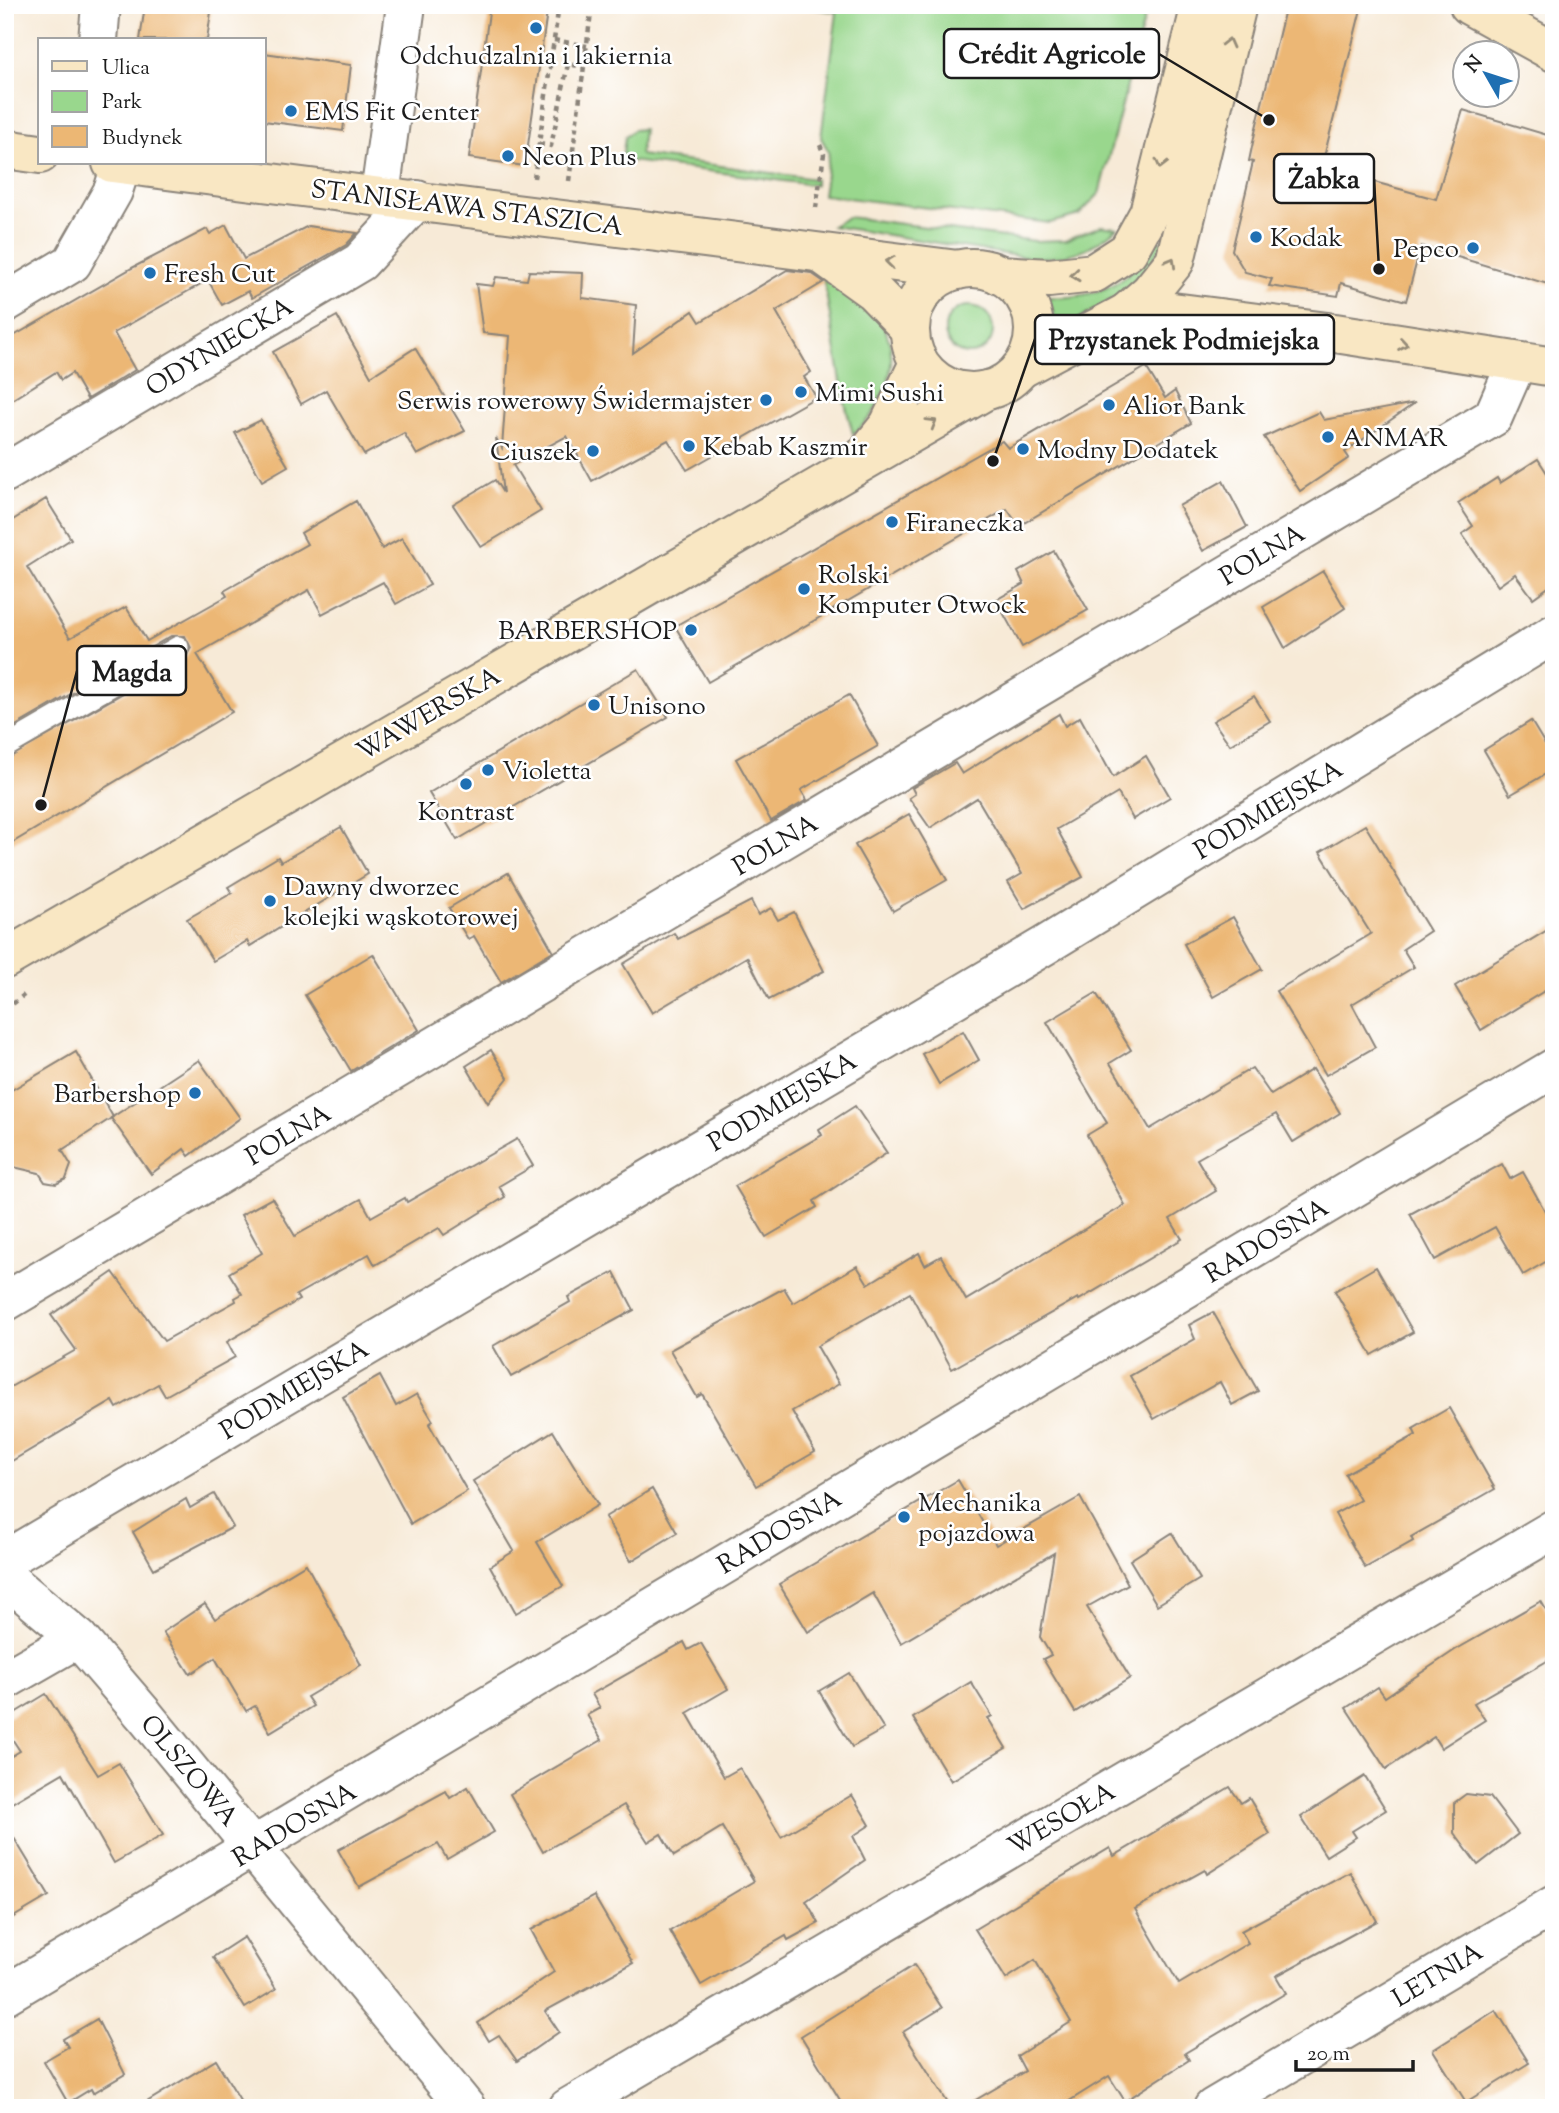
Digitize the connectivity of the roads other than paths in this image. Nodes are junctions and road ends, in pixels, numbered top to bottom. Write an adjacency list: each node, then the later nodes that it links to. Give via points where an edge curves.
1 (102, 5): 6 (street)
2 (406, 5): 12 (street)
3 (1201, 5): 15 (main road, one-way to 15, via 1149,213 1128,251 1094,273 1049,278)
4 (1237, 5): 17 (main road, one-way to 4, via 1175,261)
5 (1469, 5): 7 (main road)
6 (98, 38)
7 (1554, 52)
8 (5, 149): 9 (main road)
9 (38, 154)
10 (122, 164): 16 (street, via 113,191 72,263)
11 (130, 164): 12 (main road, STANISŁAWA STASZICA)
12 (399, 197): 13 (main road, STANISŁAWA STASZICA); 23 (street, ODYNIECKA, via 360,262)
13 (822, 253): 14 (main road, STANISŁAWA STASZICA, one-way to 13); 18 (main road, STANISŁAWA STASZICA, via 873,291)
14 (958, 270): 15 (main road); 18 (main road, via 924,291 914,309)
15 (1000, 275): 20 (main road, via 1015,285 1032,317 1034,336)
16 (5, 303)
17 (1126, 313): 19 (main road, one-way to 19, via 1201,314); 20 (main road)
18 (915, 346): 21 (main road, via 932,378 948,388); 22 (main road, WAWERSKA, via 889,425)
19 (1536, 364): 29 (street, POLNA, via 1493,417)
20 (1020, 369): 21 (main road, via 1005,383)
21 (986, 390): 22 (main road, WAWERSKA, one-way to 21)
22 (852, 470): 27 (main road, WAWERSKA)
23 (5, 472)
24 (1554, 634): 31 (street, PODMIEJSKA, via 1044,946)
25 (177, 647): 26 (lane)
26 (5, 747)
27 (5, 960)
28 (1554, 1068): 35 (street, RADOSNA)
29 (5, 1302)
30 (1554, 1529): 39 (street, WESOŁA)
31 (5, 1560)
32 (5, 1577): 33 (street, OLSZOWA)
33 (78, 1638): 34 (street); 35 (street, OLSZOWA)
34 (5, 1680)
35 (256, 1848): 37 (street, RADOSNA); 38 (street, OLSZOWA)
36 (1554, 1905): 40 (street, LETNIA)
37 (5, 1995)
38 (466, 2108)
39 (568, 2108)
40 (1213, 2108)

